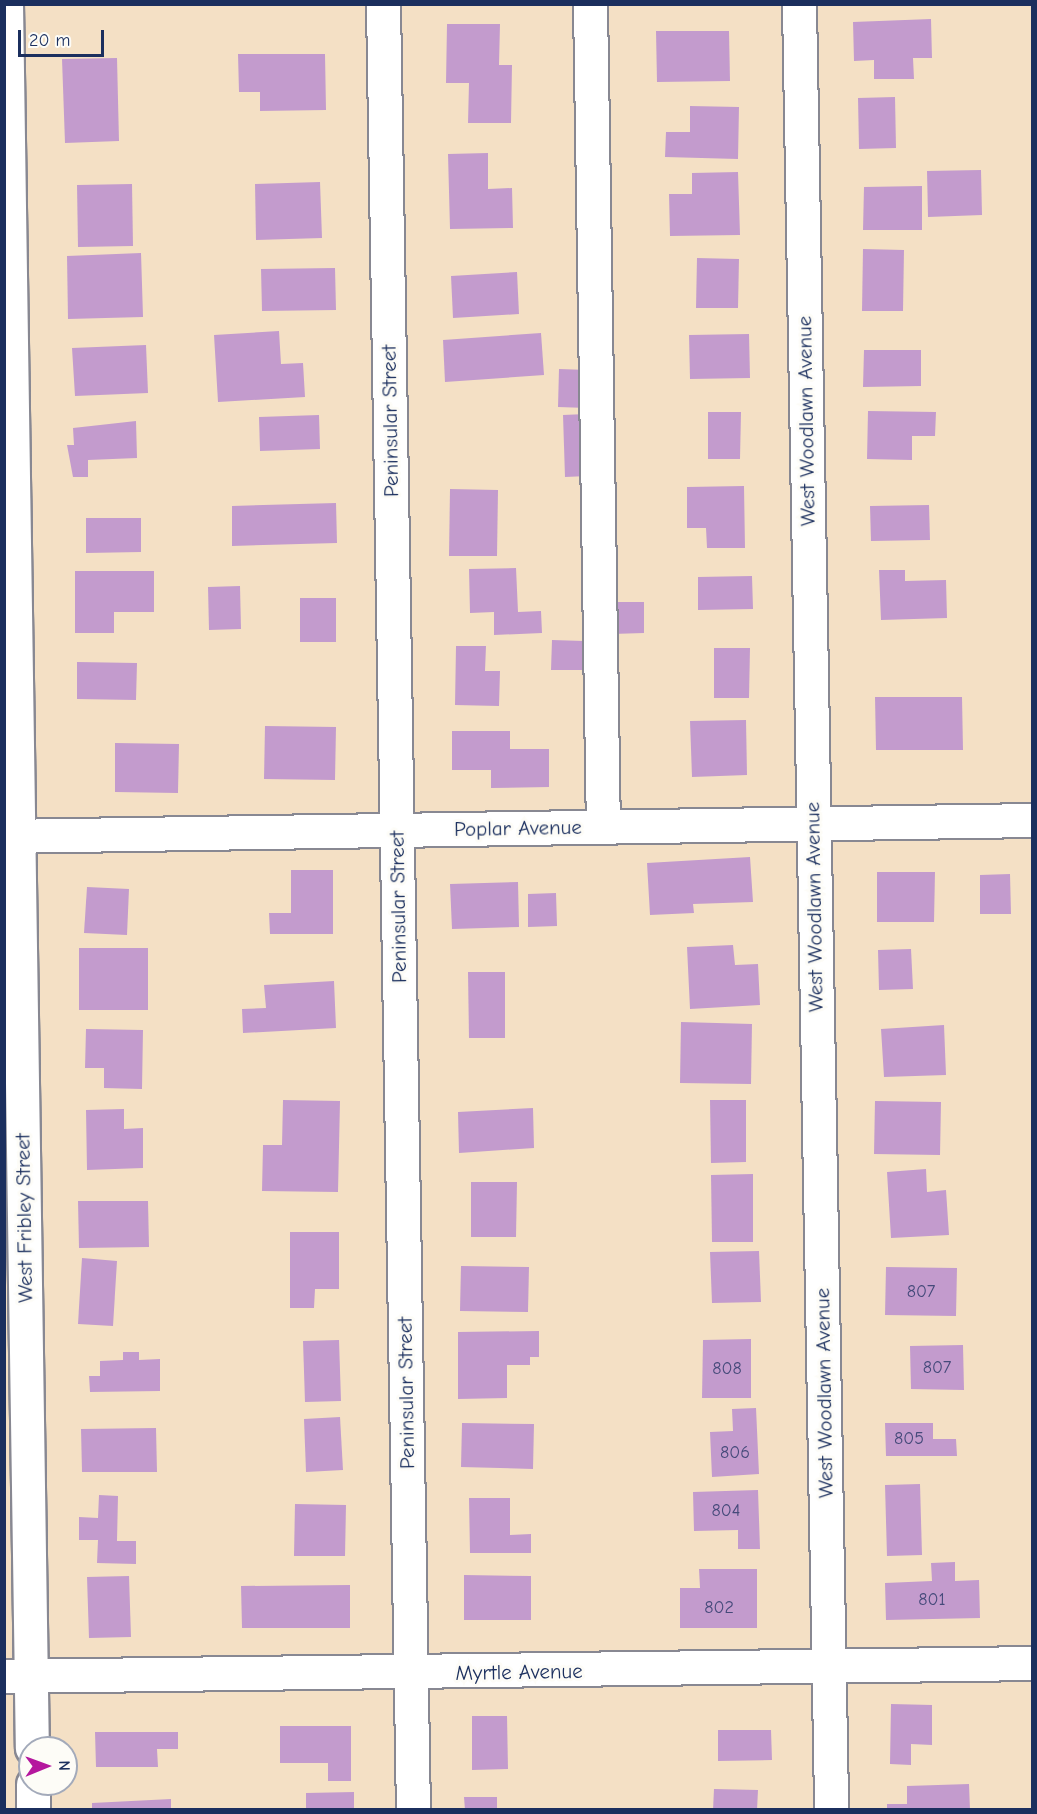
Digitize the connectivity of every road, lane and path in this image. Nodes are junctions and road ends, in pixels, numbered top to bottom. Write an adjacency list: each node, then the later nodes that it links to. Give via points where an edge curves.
1 (6, 4): 9 (street, West Fribley Street)
2 (383, 4): 8 (street, Peninsular Street)
3 (590, 4): 7 (street)
4 (799, 4): 6 (street, West Woodlawn Avenue)
5 (1032, 820): 6 (street, Poplar Avenue)
6 (812, 824): 7 (street, Poplar Avenue); 11 (street, West Woodlawn Avenue)
7 (603, 827): 8 (street, Poplar Avenue)
8 (396, 830): 9 (street, Poplar Avenue); 12 (street, Peninsular Street)
9 (11, 836): 13 (street, West Fribley Street)
10 (1032, 1663): 11 (street, Myrtle Avenue)
11 (830, 1665): 12 (street, Myrtle Avenue); 16 (street, West Woodlawn Avenue)
12 (411, 1674): 13 (street, Myrtle Avenue); 15 (street, Peninsular Street)
13 (18, 1676): 14 (street, West Fribley Street)
14 (30, 1736)
15 (413, 1809)
16 (831, 1809)

